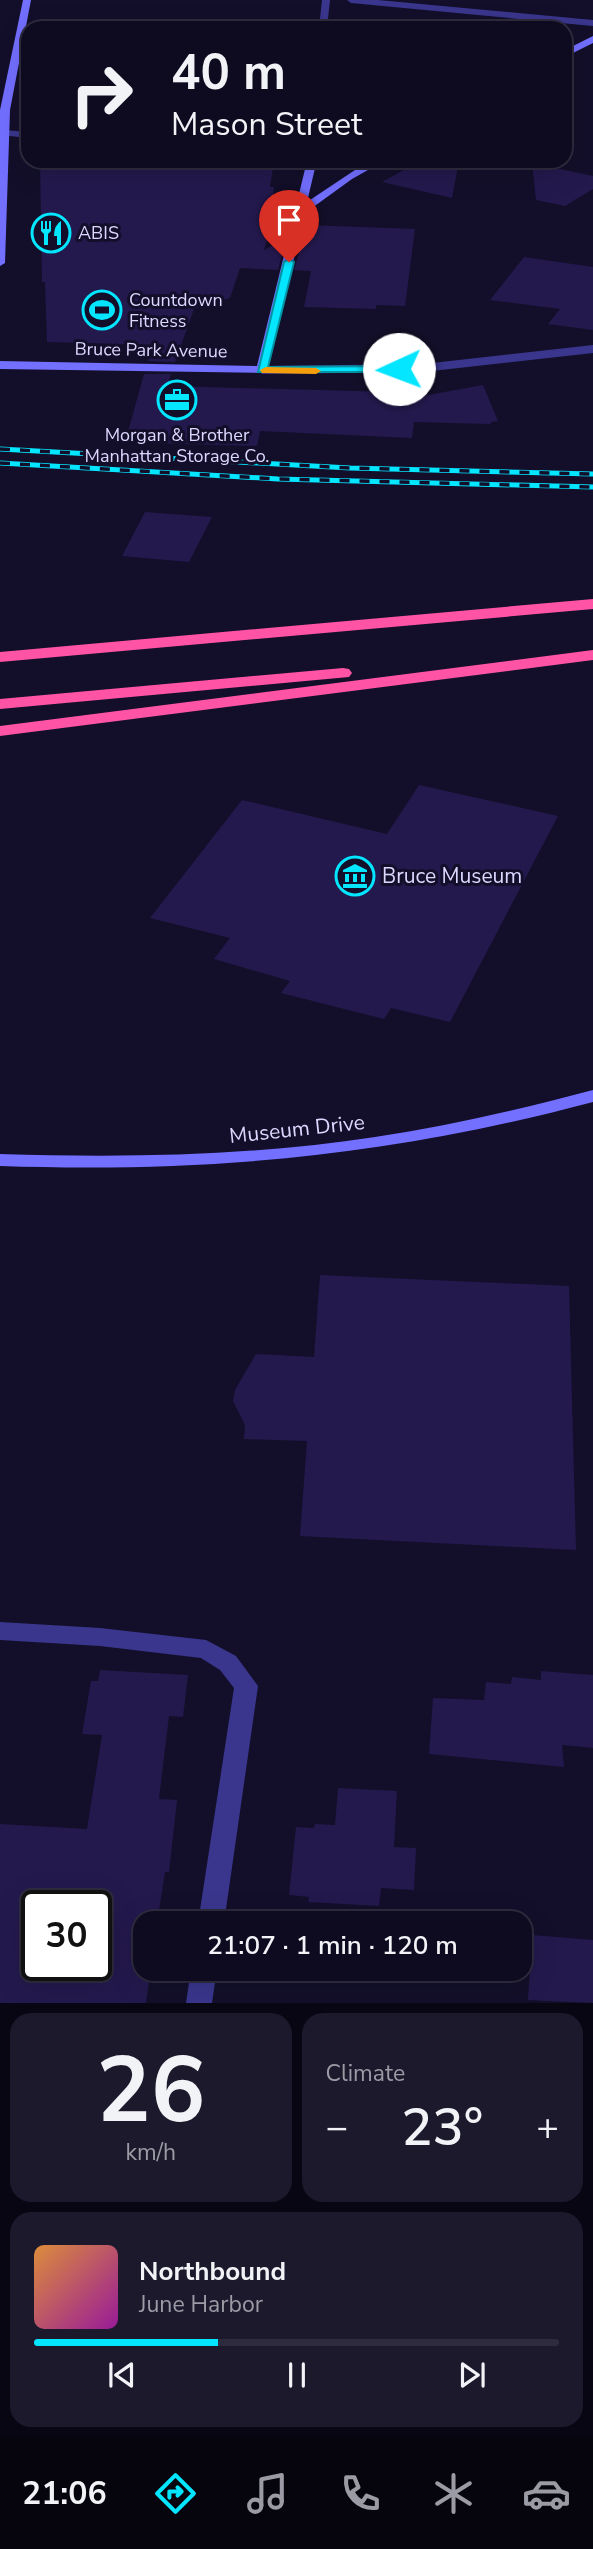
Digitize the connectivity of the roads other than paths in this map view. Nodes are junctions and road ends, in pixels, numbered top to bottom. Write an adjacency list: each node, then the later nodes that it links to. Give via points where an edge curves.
1 (27, 0): 4 (main road)
2 (326, 0): 5 (street)
3 (351, 0): 6 (street)
4 (22, 21)
5 (324, 21)
6 (572, 21)
7 (572, 21): 8 (street)
8 (593, 23)
9 (21, 25): 12 (main road, via 9,75)
10 (593, 39): 11 (main road)
11 (572, 50)
12 (4, 133): 13 (street); 14 (main road)
13 (21, 134)
14 (1, 167): 18 (main road)
15 (311, 168): 17 (main road, via 301,198)
16 (366, 168): 17 (main road)
17 (302, 211): 21 (main road)
18 (0, 263)
19 (593, 349): 21 (street, Bruce Park Avenue, via 423,368)
20 (0, 365): 21 (main road, Bruce Park Avenue)
21 (261, 370)
22 (593, 604): 24 (highway)
23 (593, 653): 25 (highway); 26 (highway)
24 (0, 657)
25 (0, 704)
26 (8, 730)
27 (593, 1096): 28 (main road, Museum Drive, via 464,1129 317,1152 175,1163)
28 (0, 1160)
29 (0, 1632): 30 (street, via 205,1649 228,1663 246,1686 240,1751)
30 (213, 1911)
31 (202, 1981): 32 (street)
32 (199, 2003)

